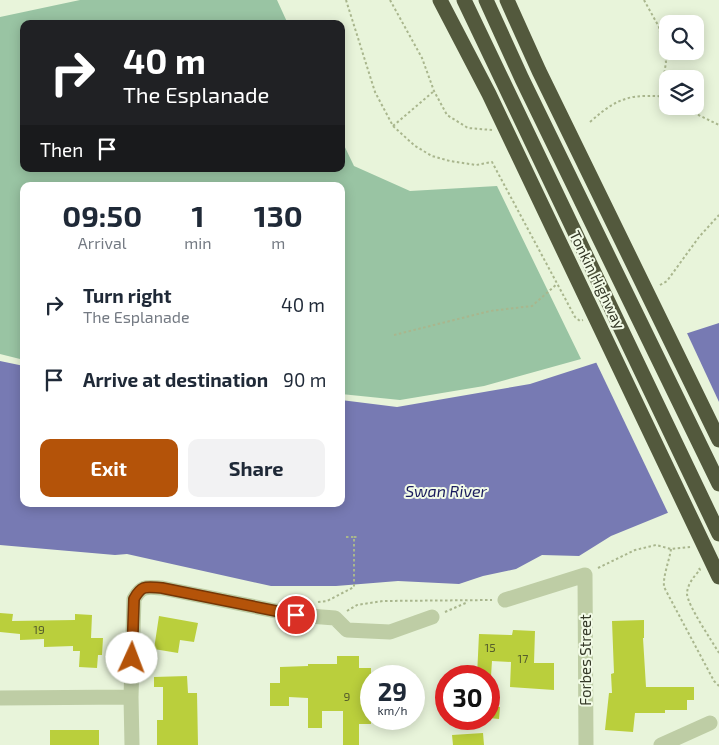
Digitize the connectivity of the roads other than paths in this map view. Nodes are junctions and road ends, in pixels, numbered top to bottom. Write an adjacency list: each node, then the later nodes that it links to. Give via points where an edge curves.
1 (440, 0): 8 (highway, Tonkin Highway, via 489,94)
2 (464, 0): 7 (highway, Tonkin Highway)
3 (486, 0): 6 (highway, Tonkin Highway)
4 (506, 0): 5 (highway)
5 (719, 440)
6 (719, 484)
7 (719, 534)
8 (719, 577)
9 (505, 600): 15 (street, Forbes Street, via 585,575)
10 (432, 616): 11 (street, via 390,632 347,630 335,618 296,615 146,587 138,591 134,599)
11 (131, 697): 12 (street); 14 (street)
12 (0, 698)
13 (710, 723): 16 (street)
14 (132, 745)
15 (586, 745)
16 (661, 745)

